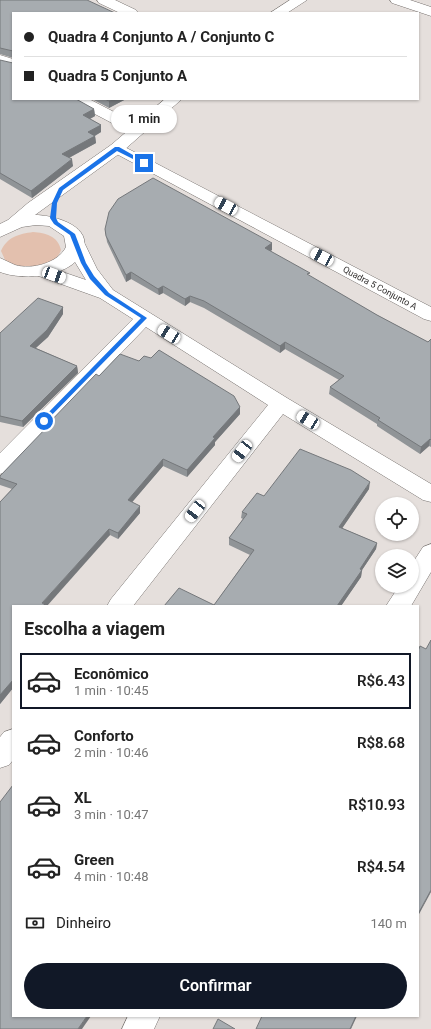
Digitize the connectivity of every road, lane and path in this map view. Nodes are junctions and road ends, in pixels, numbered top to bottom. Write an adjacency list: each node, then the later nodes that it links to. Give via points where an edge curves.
1 (104, 0): 5 (street)
2 (276, 0): 6 (street)
3 (300, 0): 7 (street)
4 (404, 1): 8 (street)
5 (129, 12)
6 (270, 12)
7 (279, 12)
8 (431, 12)
9 (0, 59): 10 (street)
10 (12, 65)
11 (79, 100): 13 (street)
12 (173, 100): 13 (street)
13 (137, 130): 14 (street)
14 (117, 148): 15 (street); 22 (street, Quadra 5 Conjunto A)
15 (61, 189): 16 (street, via 52,211); 17 (street)
16 (56, 223): 17 (street, via 43,220); 18 (street, via 66,228)
17 (5, 228)
18 (75, 240): 20 (street, via 72,254 66,260); 21 (street, via 83,263)
19 (0, 264): 20 (street, via 14,270)
20 (42, 271): 21 (street)
21 (107, 294): 23 (street)
22 (431, 315)
23 (144, 318): 24 (street); 25 (street)
24 (280, 403): 26 (street); 30 (street)
25 (0, 466)
26 (431, 494)
27 (431, 553): 28 (street)
28 (419, 572)
29 (406, 593): 31 (street)
30 (121, 605)
31 (399, 605)
32 (12, 741): 33 (street)
33 (0, 757)
34 (144, 1017): 35 (street)
35 (137, 1029)

